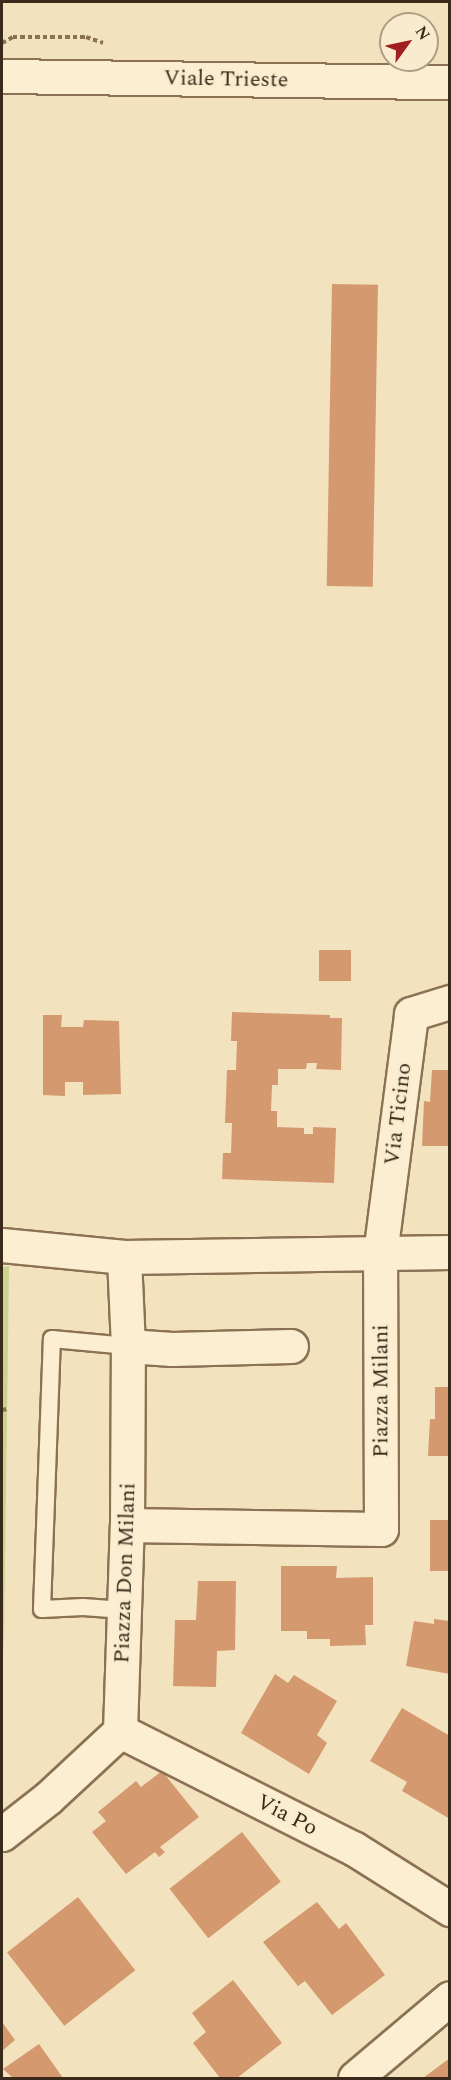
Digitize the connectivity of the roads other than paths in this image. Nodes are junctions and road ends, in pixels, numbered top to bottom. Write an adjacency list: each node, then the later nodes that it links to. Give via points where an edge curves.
1 (2, 76): 2 (street, Viale Trieste)
2 (450, 82)
3 (450, 1002): 6 (street, Via Ticino, via 411,1014)
4 (2, 1245): 7 (street)
5 (450, 1252): 6 (street)
6 (380, 1254): 7 (street); 10 (street, Piazza Milani, via 381,1529)
7 (124, 1257): 8 (street, Piazza Don Milani)
8 (128, 1346): 9 (street); 10 (street, Piazza Don Milani); 11 (lane, via 52,1339 42,1609 84,1606)
9 (291, 1346)
10 (127, 1525): 11 (street, Piazza Don Milani)
11 (124, 1610): 12 (street, Piazza Don Milani)
12 (120, 1731): 13 (street, via 48,1798); 14 (street, Via Po, via 353,1848)
13 (2, 1834)
14 (450, 1909)
15 (450, 1998): 16 (street)
16 (355, 2079)

